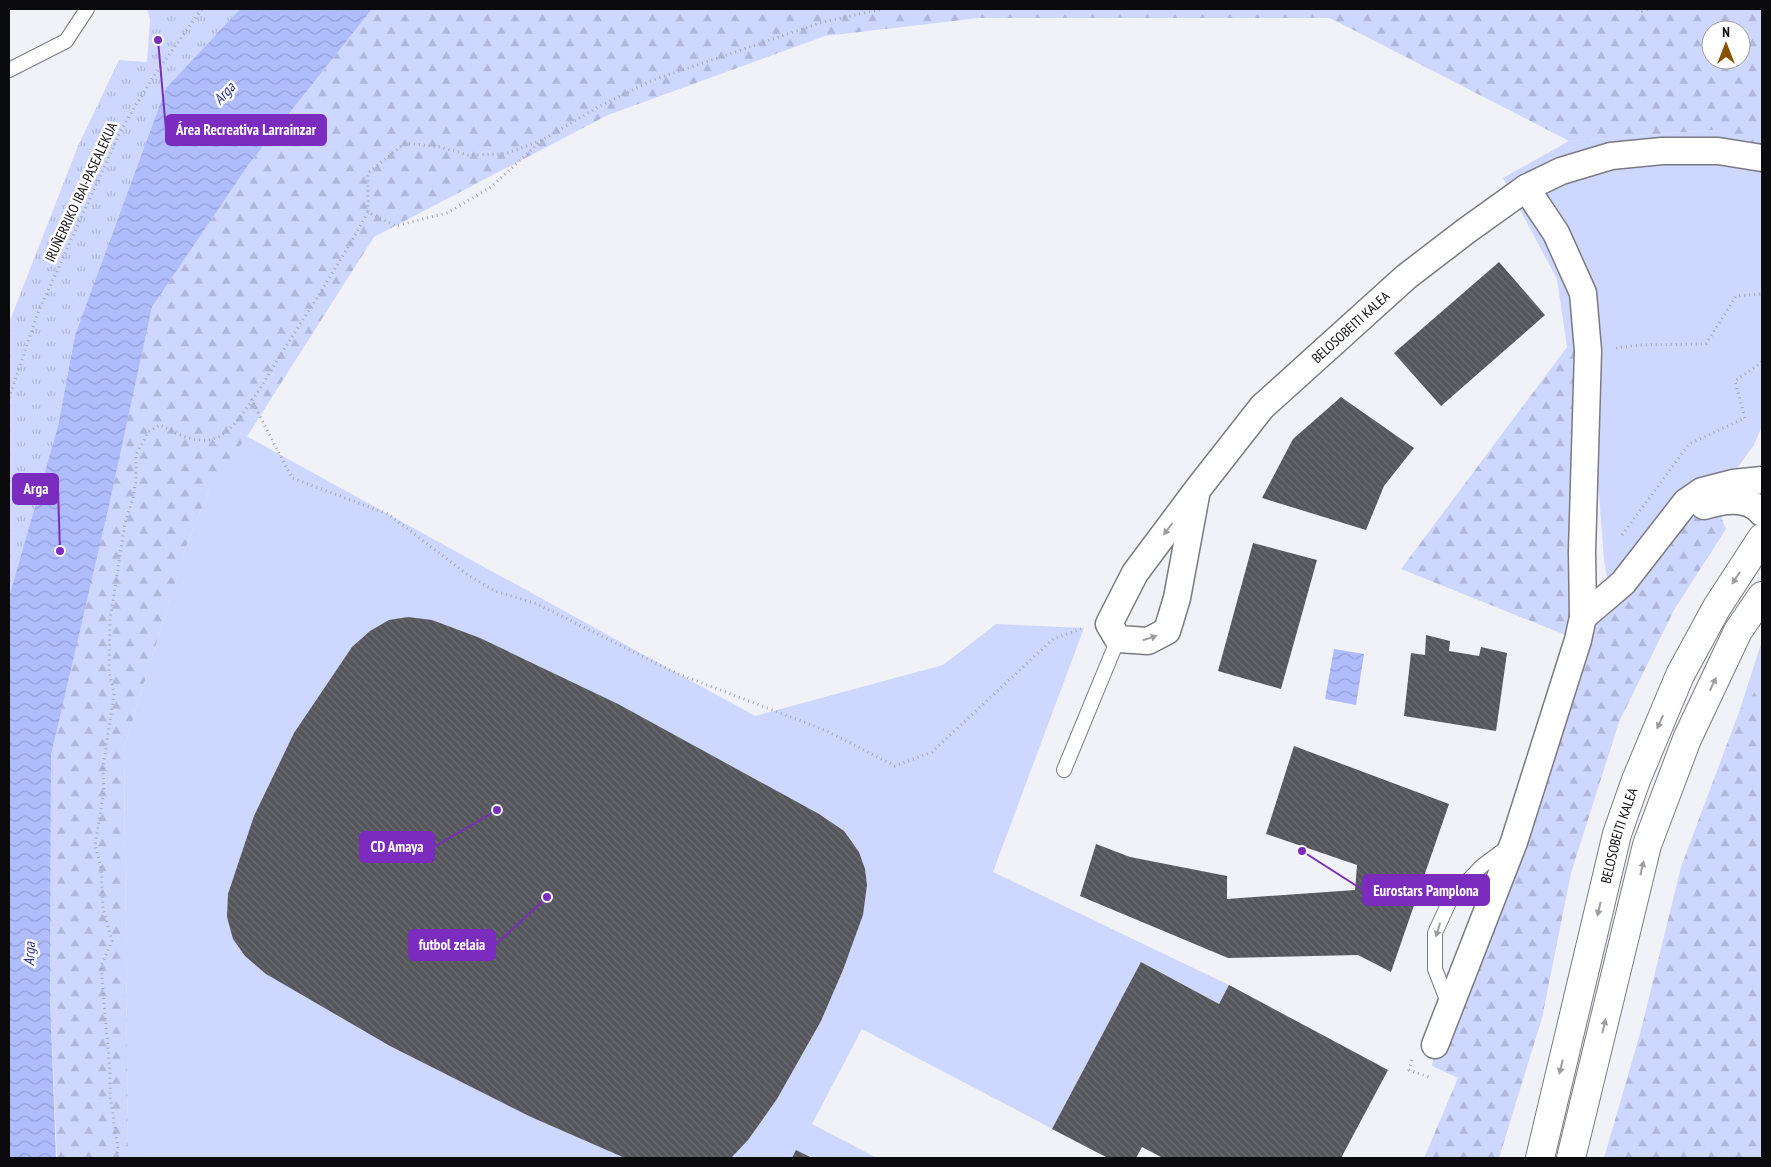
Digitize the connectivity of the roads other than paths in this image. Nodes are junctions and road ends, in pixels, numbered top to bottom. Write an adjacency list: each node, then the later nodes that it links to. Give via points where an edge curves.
1 (87, 9): 2 (lane, via 66,41)
2 (9, 70)
3 (1762, 158): 4 (street, BELOSOBEITI KALEA, via 1718,151 1662,151 1611,156 1561,171)
4 (1526, 188): 6 (street, BELOSOBEITI KALEA, via 1406,277 1262,408); 10 (street, via 1556,233 1583,293 1588,351)
5 (1762, 480): 10 (street, via 1702,491 1686,502 1623,584)
6 (1197, 490): 11 (street, BELOSOBEITI KALEA, one-way to 11, via 1135,573); 11 (street, BELOSOBEITI KALEA, one-way to 6, via 1148,641 1167,631 1177,598)
7 (1762, 513): 10 (street, via 1759,508 1733,500 1703,506 1686,522 1650,571 1617,604)
8 (1762, 538): 16 (main road, BELOSOBEITI KALEA, one-way to 16, via 1717,607 1680,675 1636,780 1617,834)
9 (1762, 596): 17 (main road, BELOSOBEITI KALEA, one-way to 9, via 1647,845 1687,739 1738,631)
10 (1583, 617): 13 (street)
11 (1114, 632): 12 (lane)
12 (1064, 770)
13 (1514, 842): 14 (street); 14 (lane, one-way to 14, via 1482,866 1451,898 1435,932 1435,969)
14 (1450, 1008): 15 (street)
15 (1435, 1045)
16 (1540, 1158)
17 (1571, 1158)

